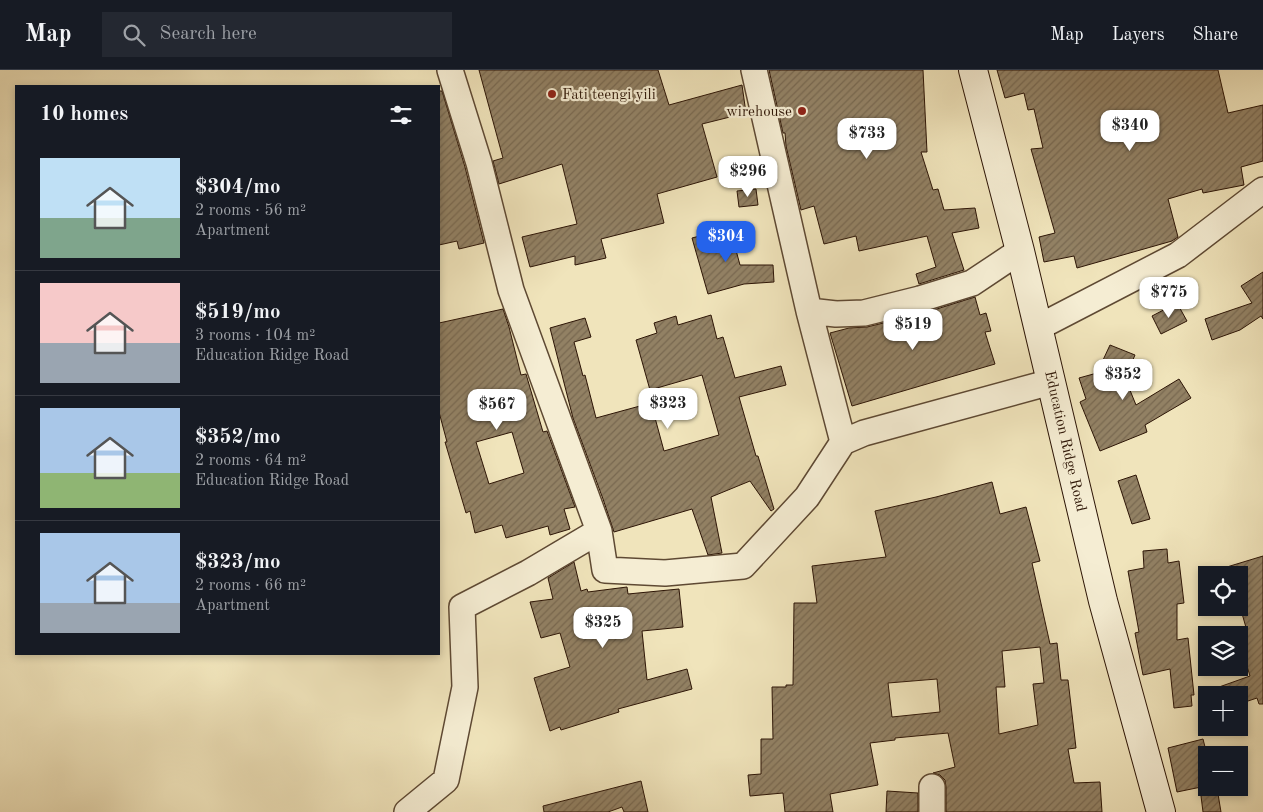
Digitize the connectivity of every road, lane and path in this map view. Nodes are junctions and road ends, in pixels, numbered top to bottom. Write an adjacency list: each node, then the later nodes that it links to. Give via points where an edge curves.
1 (450, 70): 10 (street, via 479,163 510,290)
2 (754, 70): 6 (street)
3 (973, 70): 5 (main road, Education Ridge Road)
4 (1263, 190): 7 (street, via 1178,255)
5 (1020, 251): 6 (street, via 972,283 920,299 864,313); 7 (main road, Education Ridge Road)
6 (809, 311): 9 (street)
7 (1039, 327): 8 (main road, Education Ridge Road)
8 (1052, 382): 9 (street, via 864,433); 14 (main road, Education Ridge Road, via 1104,601)
9 (843, 442): 10 (street, via 807,497 743,566 665,573 605,570)
10 (599, 531): 12 (street, via 462,607 465,687 446,780)
11 (932, 786): 13 (street)
12 (407, 812)
13 (932, 812)
14 (1161, 812)

